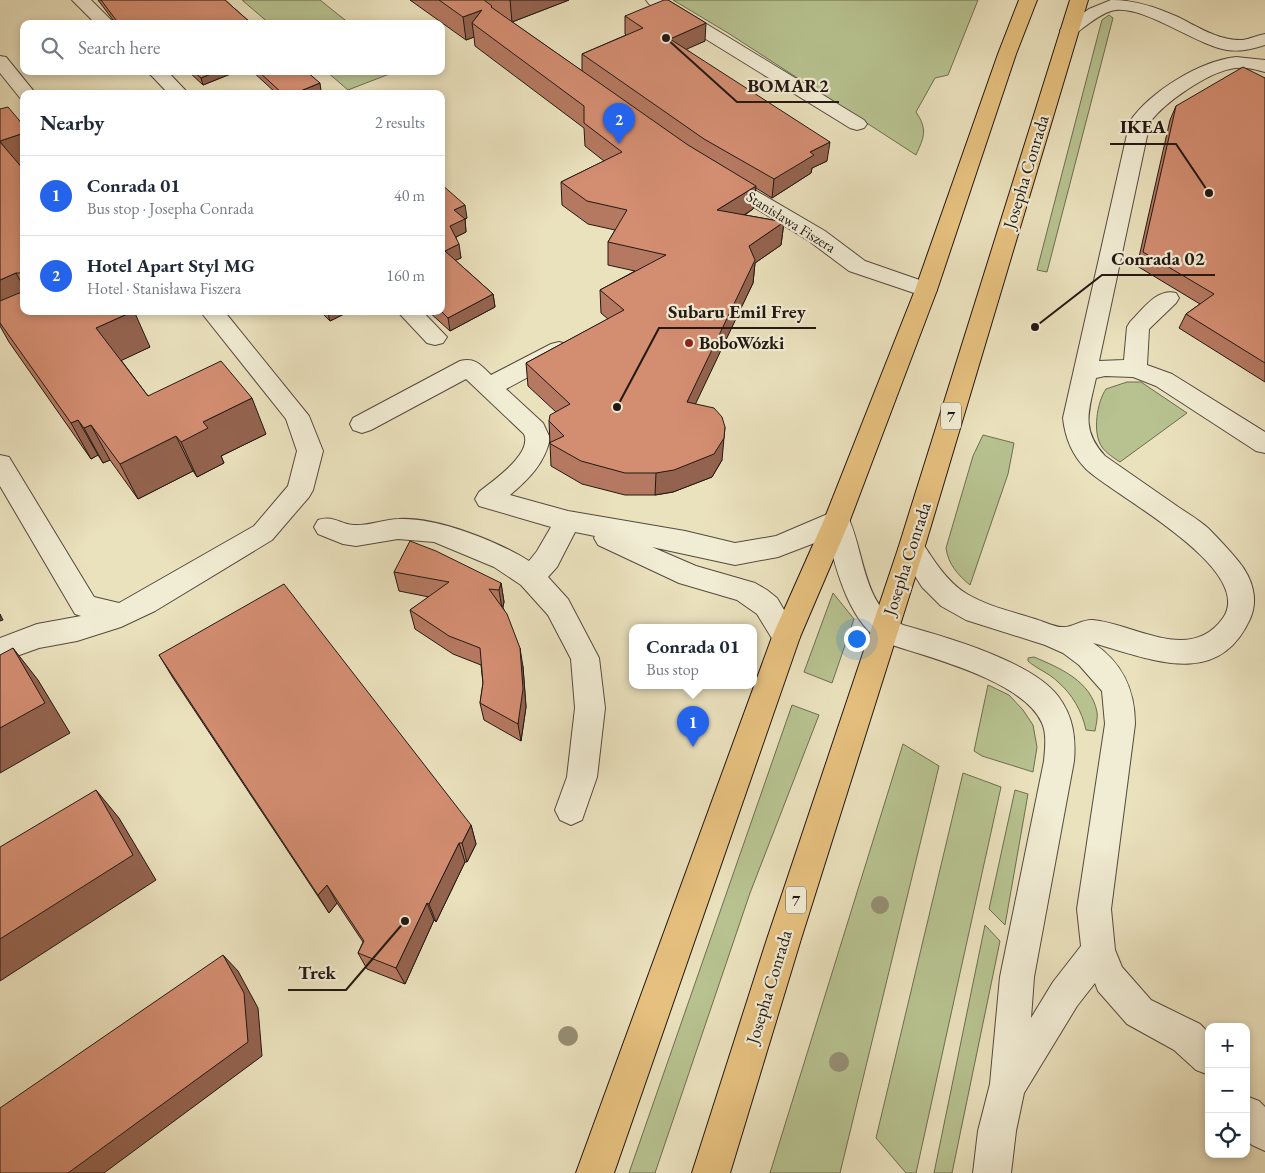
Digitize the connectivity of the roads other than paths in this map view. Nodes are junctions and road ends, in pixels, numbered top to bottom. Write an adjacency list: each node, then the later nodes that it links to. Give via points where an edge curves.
1 (81, 0): 6 (street)
2 (655, 0): 15 (street)
3 (1010, 0): 9 (main road)
4 (1028, 0): 9 (main road)
5 (1078, 0): 7 (main road, Josepha Conrada / 7)
6 (102, 20)
7 (1069, 30): 8 (street, via 1101,10 1124,4 1156,11 1227,44 1254,45); 32 (main road, Josepha Conrada / 7)
8 (1265, 39)
9 (1007, 54): 17 (main road)
10 (0, 61): 13 (street)
11 (1265, 66): 24 (street, via 1234,62 1216,67 1159,100 1140,121)
12 (160, 75): 14 (street)
13 (24, 90)
14 (176, 90)
15 (857, 124)
16 (703, 168): 17 (street, Stanisława Fiszera, via 817,236 857,266)
17 (926, 290): 29 (main road)
18 (1168, 298): 23 (street, via 1138,327)
19 (214, 315): 34 (street, via 297,416 310,452 300,490 263,533)
20 (412, 315): 21 (street)
21 (435, 337)
22 (576, 340): 25 (street)
23 (1135, 369): 24 (street, via 1105,368); 27 (street, via 1164,380)
24 (1085, 372): 37 (street, via 1075,418 1083,449 1096,463 1198,534 1230,571 1238,584 1241,599 1233,626 1211,646 1198,651 1183,654 1166,651 1091,631)
25 (489, 387): 26 (street, via 468,367); 30 (street, via 534,430 538,438 534,456 527,465 488,499)
26 (362, 424)
27 (1265, 444)
28 (0, 464): 34 (street, via 85,606)
29 (837, 520): 30 (street, via 778,546 735,554); 35 (street, via 854,582 870,612); 36 (main road)
30 (568, 521): 33 (street, via 547,559); 36 (street, via 689,575 757,598 767,606)
31 (326, 527): 33 (street, via 356,536 398,529 437,532 504,559)
32 (911, 549): 35 (main road, Josepha Conrada / 7); 37 (street, via 936,586 958,603)
33 (531, 577): 39 (street, via 558,607 584,658 590,708 582,776)
34 (121, 615): 38 (street, via 77,630 37,636)
35 (884, 628): 42 (street, via 1021,683 1042,699 1058,728 1060,741 1055,789 1017,977); 46 (main road, Josepha Conrada / 7)
36 (786, 636): 45 (main road)
37 (1064, 639): 40 (street, via 1096,660 1110,678 1119,699 1120,724 1094,909)
38 (0, 650)
39 (571, 810)
40 (1098, 951): 41 (street, via 1110,979 1139,1012 1186,1037); 42 (street, via 1064,994)
41 (1205, 1054)
42 (1008, 1084): 47 (street, via 997,1131)
43 (1250, 1118): 44 (street)
44 (1265, 1132)
45 (595, 1173)
46 (711, 1173)
47 (992, 1173)

